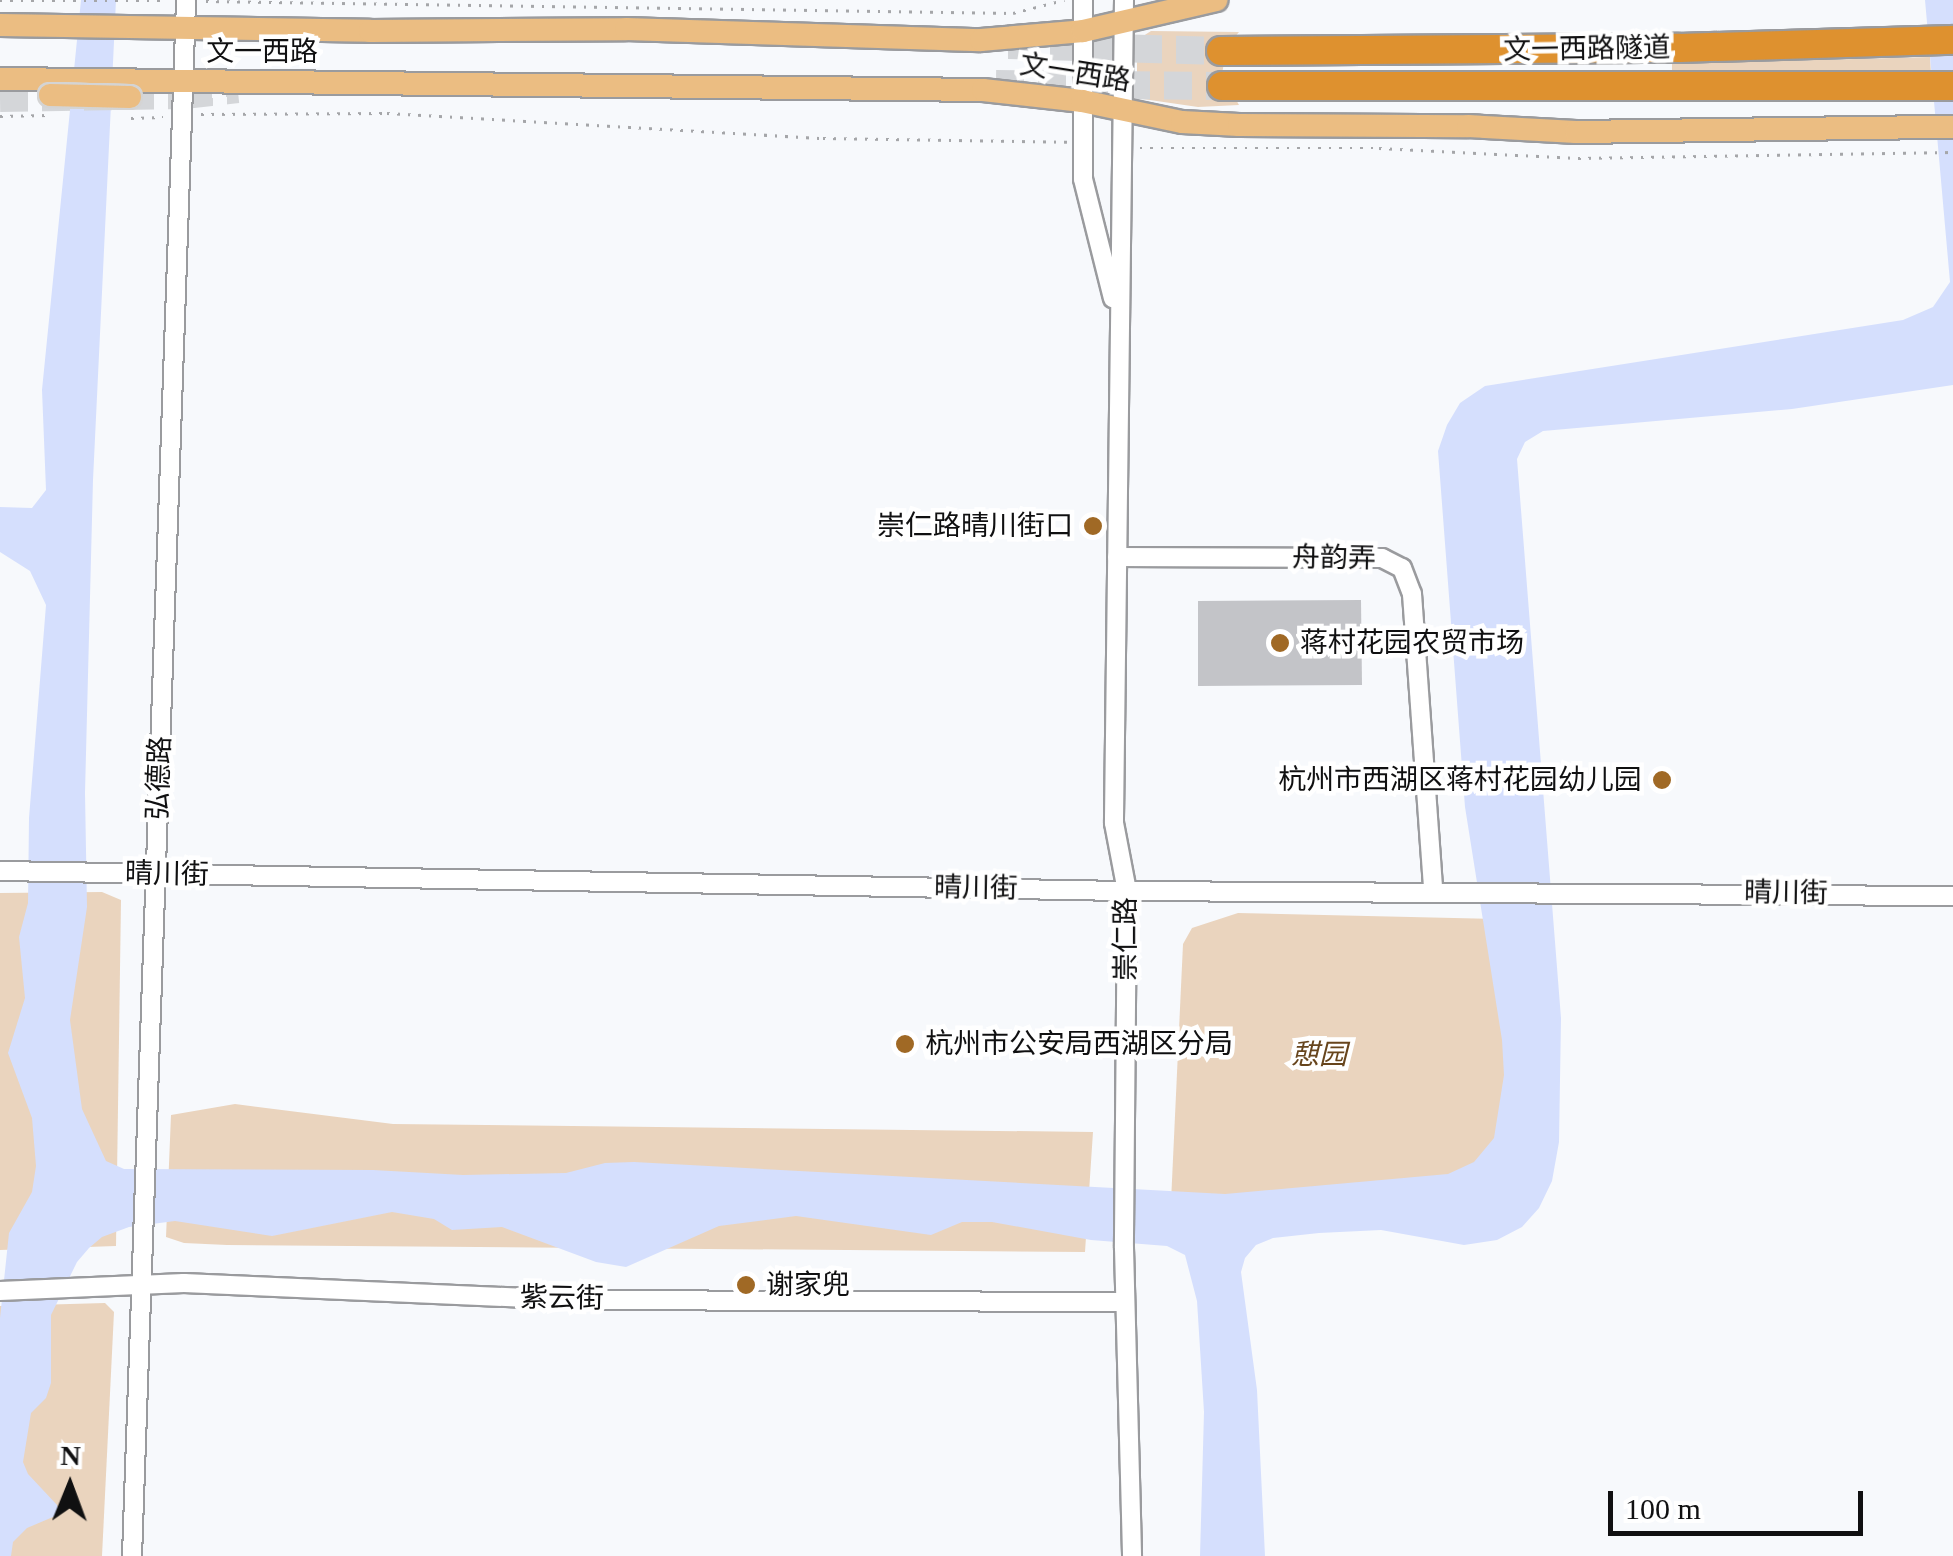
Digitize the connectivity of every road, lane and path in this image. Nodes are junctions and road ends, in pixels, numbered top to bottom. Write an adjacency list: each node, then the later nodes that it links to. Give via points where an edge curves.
1 (186, 0): 2 (path, via 1012,13); 6 (path); 9 (street, 弘德路)
2 (1064, 0)
3 (1083, 0): 10 (street, 崇仁路)
4 (1216, 0): 7 (main road, 文一西路)
5 (0, 1): 6 (path)
6 (44, 2)
7 (1124, 9): 10 (main road, 文一西路); 21 (street, 崇仁路)
8 (0, 25): 9 (main road, 文一西路)
9 (185, 28): 10 (main road, 文一西路, via 626,29 981,40); 14 (street, 弘德路)
10 (1083, 31): 20 (street, 崇仁路)
11 (1953, 40): 12 (highway, 文一西路隧道)
12 (1221, 51)
13 (0, 79): 18 (main road, 文一西路)
14 (187, 82): 19 (main road, 文一西路); 20 (main road, 文一西路, via 983,90); 22 (street, 弘德路)
15 (1222, 86): 16 (highway, 文一西路隧道)
16 (1953, 86)
17 (0, 94): 18 (main road, 文一西路)
18 (50, 96): 19 (main road, 文一西路, bridge); 23 (path)
19 (129, 98): 22 (path)
20 (1082, 101): 21 (main road, 文一西路); 25 (street, 崇仁路)
21 (1125, 110): 24 (main road, 文一西路, via 1239,125 1576,132); 26 (street, 崇仁路)
22 (185, 115): 25 (path, via 388,113 823,138); 31 (street, 弘德路)
23 (0, 116)
24 (1953, 127)
25 (1082, 144): 28 (street, 崇仁路, via 1083,179)
26 (1124, 148): 27 (path, via 1415,149 1578,158); 28 (street, 崇仁路)
27 (1953, 152)
28 (1119, 322): 29 (street, 崇仁路)
29 (1117, 557): 32 (street, 崇仁路, via 1114,823); 33 (street, 舟韵弄, via 1382,558 1402,568 1412,594)
30 (6, 872): 31 (street, 晴川街)
31 (156, 874): 32 (street, 晴川街); 35 (street, 弘德路)
32 (1128, 890): 33 (street, 晴川街); 37 (street, 崇仁路)
33 (1432, 890): 34 (street, 晴川街)
34 (1953, 896)
35 (142, 1284): 36 (street, 紫云街); 37 (street, 紫云街, via 567,1300); 38 (street, 弘德路)
36 (0, 1291)
37 (1125, 1302): 39 (street, 崇仁路)
38 (132, 1556)
39 (1132, 1556)

